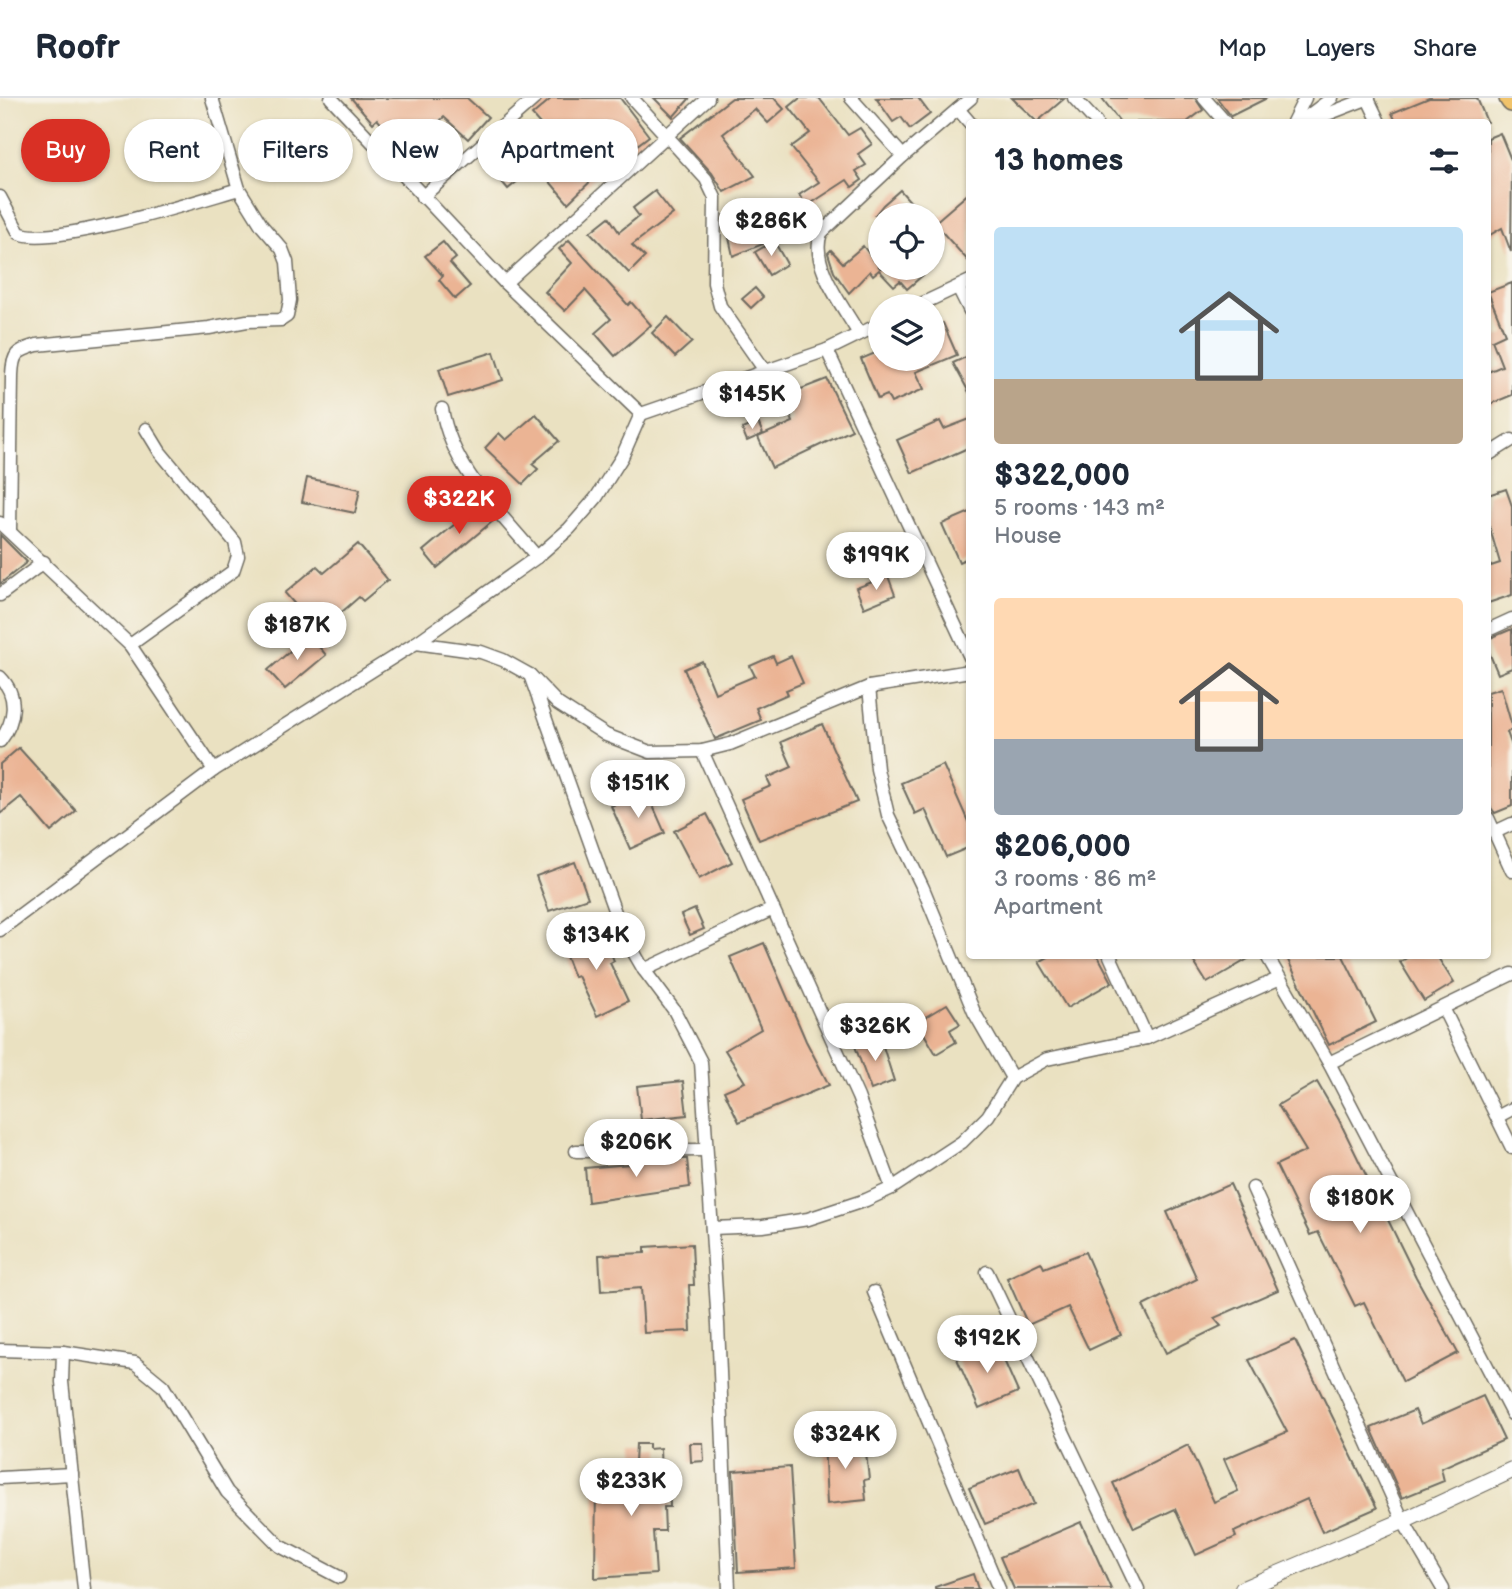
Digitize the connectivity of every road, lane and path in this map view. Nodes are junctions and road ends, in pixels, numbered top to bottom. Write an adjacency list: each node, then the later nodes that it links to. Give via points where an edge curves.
1 (212, 98): 23 (street)
2 (331, 98): 25 (street)
3 (536, 98): 25 (street)
4 (632, 98): 21 (street)
5 (708, 98): 21 (street)
6 (851, 98): 22 (street)
7 (971, 98): 13 (street)
8 (1074, 98): 15 (street)
9 (1204, 98): 16 (street)
10 (1305, 98): 17 (street)
11 (1332, 98): 18 (street)
12 (1368, 98): 19 (street); 20 (street)
13 (958, 109): 14 (street); 22 (street)
14 (967, 119)
15 (1093, 119)
16 (1222, 119)
17 (1294, 119)
18 (1303, 119)
19 (1315, 119)
20 (1377, 119)
21 (667, 135): 26 (street); 32 (street, via 706,179 715,198 713,283 720,306)
22 (903, 156): 30 (street, via 821,233 818,243 823,268)
23 (239, 189): 24 (street, via 48,236 19,233); 38 (street, via 282,249 290,300 287,316 19,350 13,356)
24 (0, 197)
25 (422, 198): 26 (street)
26 (505, 283): 34 (street)
27 (964, 284): 28 (street)
28 (943, 294)
29 (868, 330): 30 (street)
30 (859, 334): 31 (street)
31 (827, 350): 32 (street); 46 (street)
32 (766, 372): 34 (street)
33 (442, 409): 39 (street, via 457,458)
34 (641, 414): 39 (street, via 622,457 596,498 569,530)
35 (146, 429): 45 (street, via 235,542 239,556 233,571)
36 (1512, 440): 37 (street)
37 (1491, 453)
38 (5, 527): 40 (street)
39 (537, 557): 44 (street)
40 (44, 562): 41 (street); 45 (street)
41 (0, 595)
42 (1512, 619): 43 (street)
43 (1491, 629)
44 (416, 643): 48 (street, via 481,652); 53 (street)
45 (130, 645): 53 (street)
46 (966, 648)
47 (966, 672): 50 (street)
48 (530, 675): 52 (street, via 558,704 606,735 650,752); 62 (street, via 606,891)
49 (0, 677): 51 (street, via 13,700 13,720)
50 (869, 687): 52 (street); 68 (street, via 877,769 888,815 974,1012)
51 (0, 741)
52 (702, 751): 58 (street)
53 (214, 770): 59 (street)
54 (1512, 824): 56 (street)
55 (1491, 825): 56 (street)
56 (1494, 832): 57 (street)
57 (1512, 871)
58 (773, 909): 62 (street); 74 (street, via 858,1097)
59 (0, 930)
60 (1111, 959): 66 (street)
61 (1268, 959): 64 (street)
62 (644, 970): 72 (street, via 674,1010 701,1062)
63 (1512, 974): 65 (street)
64 (1278, 979): 66 (street); 67 (street)
65 (1444, 1010): 67 (street); 70 (street)
66 (1147, 1038): 68 (street, via 1046,1059)
67 (1329, 1063): 81 (street)
68 (1012, 1078): 74 (street, via 988,1116 962,1142)
69 (1512, 1109): 70 (street)
70 (1497, 1117): 71 (street)
71 (1512, 1149)
72 (706, 1150): 73 (street); 76 (street)
73 (576, 1151)
74 (892, 1188): 76 (street, via 808,1219)
75 (1253, 1188): 85 (street)
76 (712, 1228): 88 (street)
77 (987, 1272): 90 (street)
78 (874, 1292): 89 (street)
79 (0, 1350): 80 (street)
80 (63, 1352): 83 (street); 86 (street, via 135,1363 144,1370 163,1386 227,1492 280,1546)
81 (1512, 1414)
82 (1512, 1470): 85 (street)
83 (72, 1474): 84 (street); 87 (street)
84 (0, 1478)
85 (1403, 1521): 91 (street); 92 (street)
86 (339, 1577)
87 (84, 1589)
88 (729, 1589)
89 (999, 1589)
90 (1138, 1589)
91 (1243, 1589)
92 (1443, 1589)

